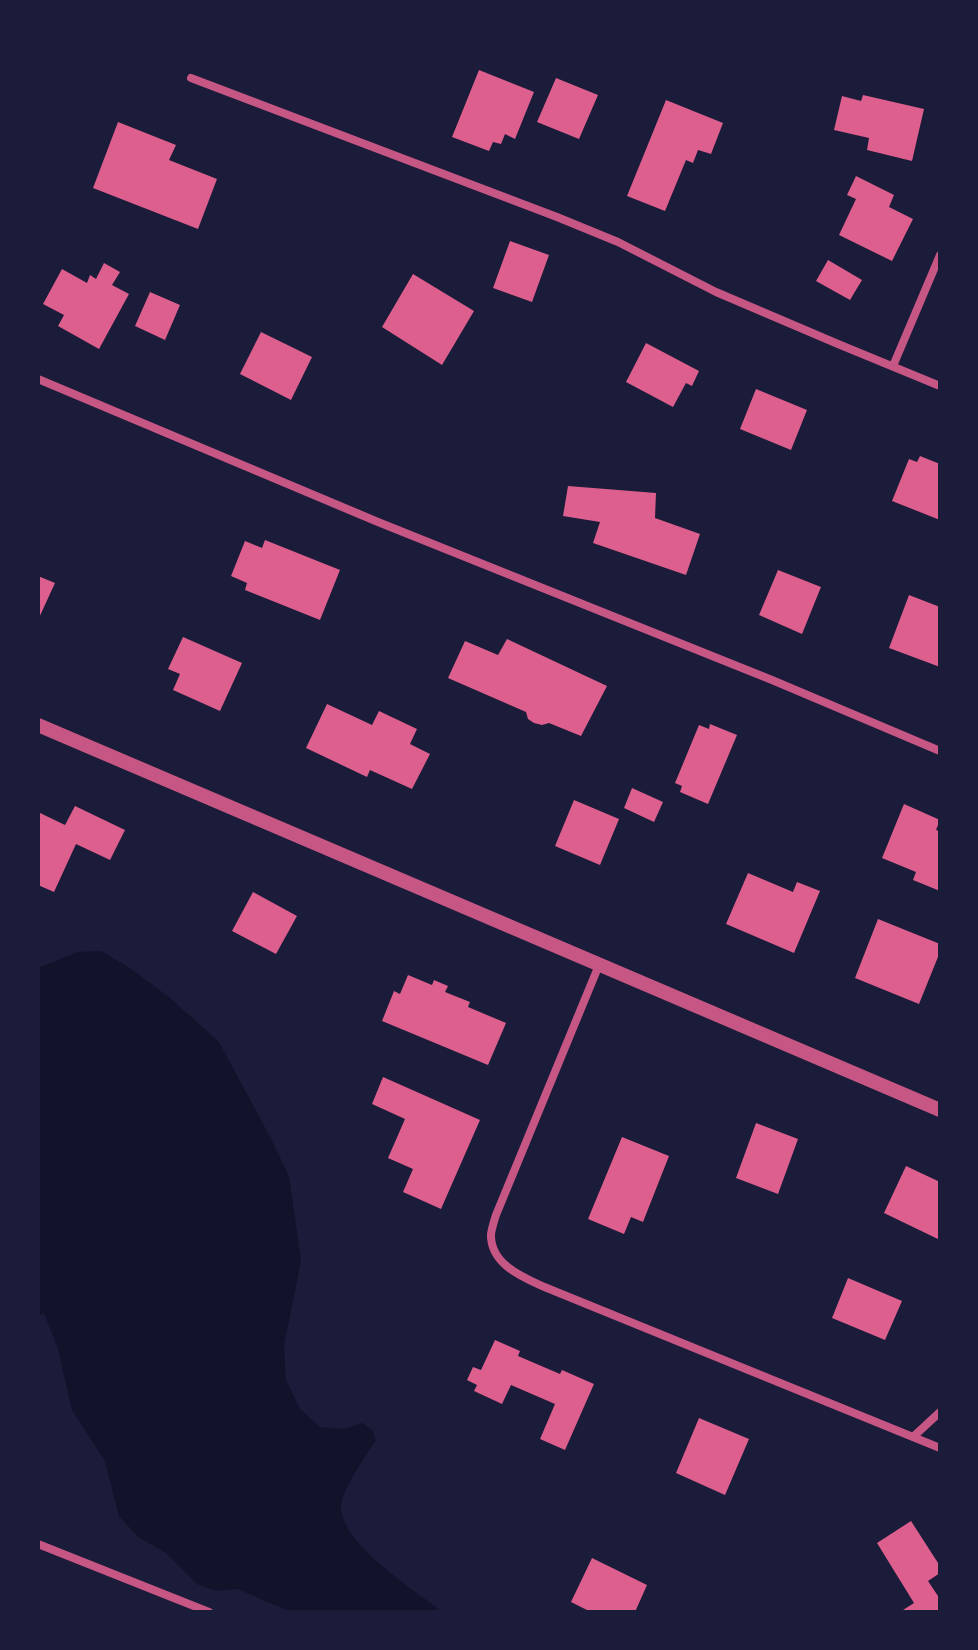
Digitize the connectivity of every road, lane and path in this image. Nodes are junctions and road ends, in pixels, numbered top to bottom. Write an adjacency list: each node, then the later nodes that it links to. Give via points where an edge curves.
1 (191, 78): 3 (street, via 618,242 716,292)
2 (940, 255): 3 (street)
3 (893, 366): 5 (street)
4 (38, 379): 7 (street)
5 (940, 386)
6 (38, 725): 8 (street)
7 (940, 751)
8 (599, 965): 9 (street); 11 (street, via 496,1215 493,1249 503,1264 542,1286)
9 (940, 1110)
10 (940, 1412): 11 (street)
11 (913, 1437): 12 (street)
12 (940, 1448)
13 (38, 1544): 14 (street)
14 (209, 1612)

